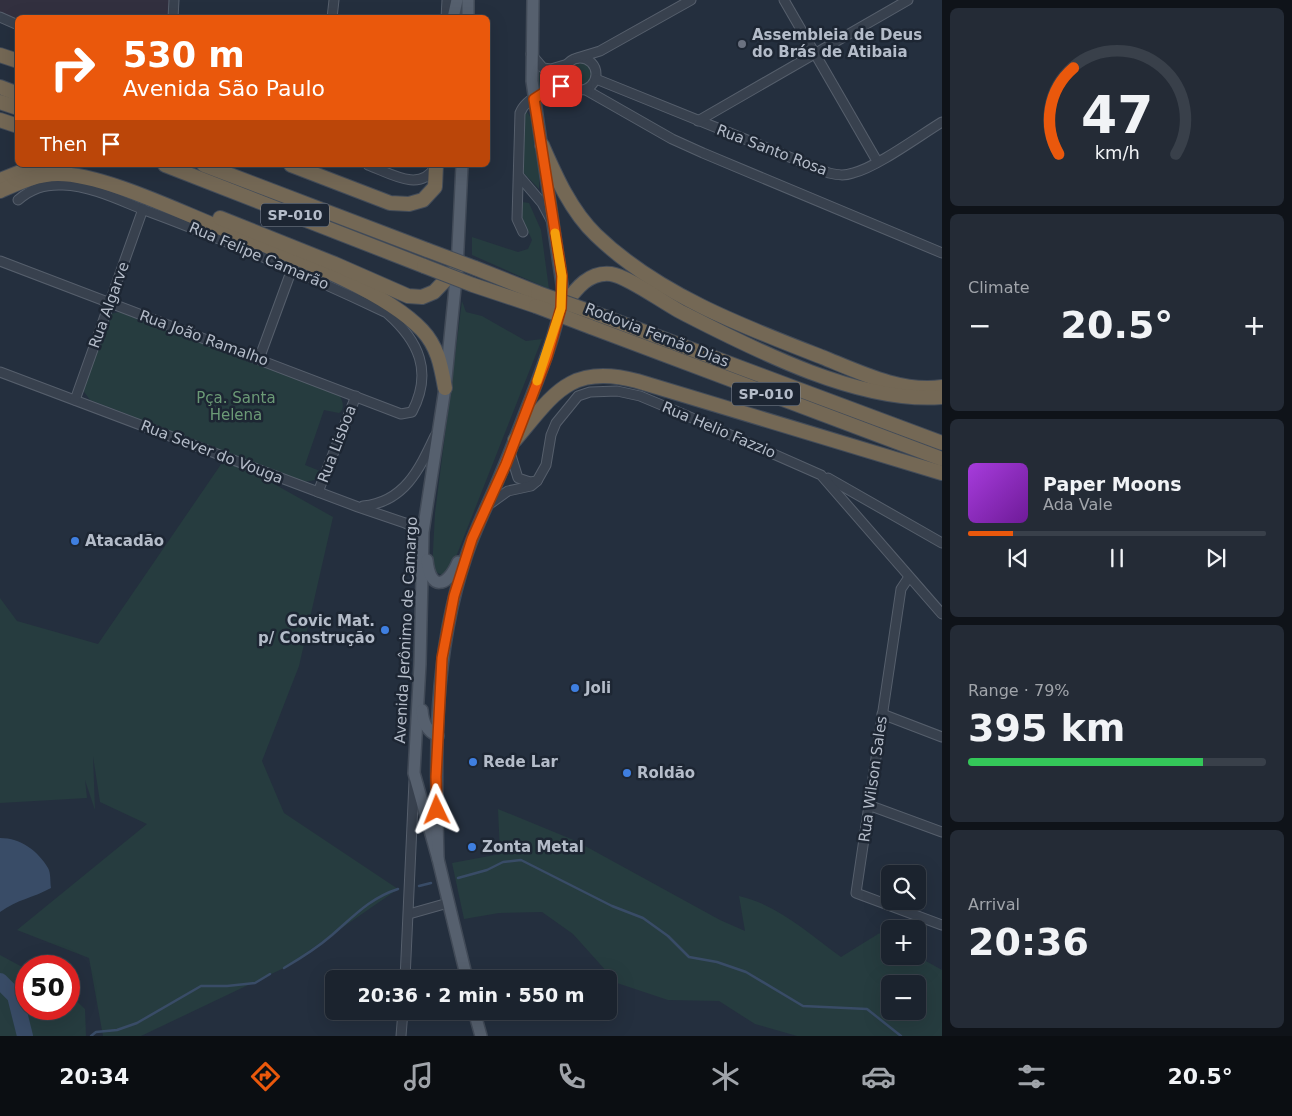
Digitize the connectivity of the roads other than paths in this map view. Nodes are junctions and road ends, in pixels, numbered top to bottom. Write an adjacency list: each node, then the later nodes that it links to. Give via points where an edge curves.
1 (174, 0): 10 (street)
2 (334, 0): 11 (street)
3 (447, 0): 12 (street)
4 (457, 0): 13 (main road)
5 (468, 0): 14 (main road)
6 (533, 0): 18 (main road)
7 (691, 0): 17 (street)
8 (784, 0): 19 (street)
9 (908, 0): 19 (street)
10 (173, 15)
11 (332, 15)
12 (446, 15)
13 (454, 15)
14 (468, 15)
15 (0, 17): 16 (street)
16 (15, 23)
17 (600, 51): 21 (street); 24 (street)
18 (530, 52): 23 (street, via 543,68 551,70); 30 (main road)
19 (814, 54): 34 (street); 38 (street)
20 (0, 55): 22 (highway)
21 (577, 58): 23 (street); 24 (street, via 588,60)
22 (15, 60)
23 (568, 64): 27 (street, via 564,75)
24 (595, 68): 25 (street)
25 (596, 79): 28 (street); 34 (street, Rua Santo Rosa)
26 (0, 87): 29 (highway)
27 (571, 88): 28 (street); 30 (street, via 551,88)
28 (586, 90): 55 (street, via 679,142)
29 (15, 93)
30 (534, 99): 37 (main road); 48 (street, via 526,102 520,114)
31 (0, 102): 32 (highway)
32 (15, 107)
33 (0, 120): 36 (highway)
34 (698, 121): 38 (street, Rua Santo Rosa, via 842,176)
35 (942, 122): 38 (street, Rua Santo Rosa)
36 (15, 125)
37 (542, 145): 53 (main road); 65 (highway, via 558,183 594,234 639,269 696,303 767,336 901,386)
38 (877, 161)
39 (32, 167): 49 (highway)
40 (69, 167): 57 (highway, via 124,180 408,296 422,297 434,292)
41 (169, 167): 59 (highway, Rodovia Fernão Dias / SP-010, bridge, via 473,285)
42 (209, 167): 59 (highway, Rodovia Fernão Dias / SP-010, bridge, via 475,268)
43 (296, 167): 46 (highway, via 390,203 408,204 423,200 435,187)
44 (373, 167): 45 (street, via 419,181 432,173)
45 (435, 167)
46 (436, 167)
47 (462, 167): 57 (main road, Avenida Jerônimo de Camargo)
48 (519, 176): 53 (street, via 542,203); 54 (street, via 517,219)
49 (0, 180)
50 (0, 191): 66 (highway, via 33,177 58,174 81,177 147,198 332,274 378,298 420,328 440,360)
51 (18, 200): 52 (street, Rua Felipe Camarão, via 30,190 63,185 108,195)
52 (143, 209): 58 (street, Rua Felipe Camarão, via 245,248); 60 (street, Rua Algarve)
53 (554, 224): 61 (main road, via 562,276)
54 (524, 232)
55 (942, 253)
56 (0, 261): 60 (street, Rua João Ramalho)
57 (457, 268): 66 (main road, Avenida Jerônimo de Camargo)
58 (292, 270): 63 (street); 71 (street, Rua Felipe Camarão, via 387,313 405,329 416,347 422,380 418,401)
59 (537, 300): 62 (highway, Rodovia Fernão Dias / SP-010, bridge)
60 (109, 303): 63 (street, Rua João Ramalho); 70 (street, Rua Algarve)
61 (561, 308): 69 (highway, via 585,281 596,275 612,274 684,314 829,380 917,400); 75 (main road, via 547,357)
62 (594, 320): 67 (highway, Rodovia Fernão Dias / SP-010); 76 (highway, Rodovia Fernão Dias / SP-010)
63 (259, 358): 68 (street, Rua João Ramalho)
64 (0, 372): 70 (street, Rua Sever do Vouga)
65 (942, 387)
66 (445, 388): 72 (main road, Avenida Jerônimo de Camargo)
67 (800, 391): 73 (highway); 74 (highway, Rodovia Fernão Dias / SP-010)
68 (356, 396): 71 (street, Rua João Ramalho); 80 (street, Rua Lisboa)
69 (942, 398)
70 (75, 400): 80 (street, Rua Sever do Vouga)
71 (407, 415)
72 (439, 426): 81 (street, via 426,455 395,497 380,505); 83 (main road, Avenida Jerônimo de Camargo)
73 (942, 435)
74 (942, 443)
75 (513, 446): 77 (highway, via 542,409 571,381 600,374 637,380); 79 (street, via 518,478); 82 (main road)
76 (942, 459)
77 (942, 472)
78 (821, 475): 79 (street, Rua Helio Fazzio, via 640,396 603,390 578,396 561,414 551,435 546,465); 85 (street); 86 (street, Rua Helio Fazzio)
79 (537, 481): 82 (street, via 531,486 508,492)
80 (318, 492): 81 (street, Rua Sever do Vouga)
81 (358, 507): 83 (street, Rua Sever do Vouga, via 405,522)
82 (485, 508): 84 (main road)
83 (423, 535): 84 (main road, via 431,578 438,583 444,583 454,571); 88 (main road, Avenida Jerônimo de Camargo)
84 (472, 539): 90 (main road, via 445,633)
85 (942, 543)
86 (909, 576): 87 (street, Rua Helio Fazzio); 89 (street, Rua Wilson Sales, via 901,589)
87 (942, 614)
88 (420, 664): 90 (main road, via 422,712 430,733); 92 (main road, Avenida Jerônimo de Camargo)
89 (882, 714): 91 (street); 93 (street, Rua Wilson Sales)
90 (438, 736): 95 (main road)
91 (942, 737)
92 (414, 773): 95 (main road); 97 (street, Avenida Jerônimo de Camargo)
93 (870, 806): 94 (street); 98 (street, Rua Wilson Sales, via 856,893)
94 (942, 832)
95 (438, 859): 96 (main road)
96 (448, 903): 97 (street); 100 (main road)
97 (409, 914): 99 (street, Avenida Jerônimo de Camargo)
98 (942, 925)
99 (406, 970)
100 (464, 970)
101 (402, 1020): 103 (street)
102 (476, 1020): 104 (main road)
103 (401, 1036)
104 (480, 1036)

